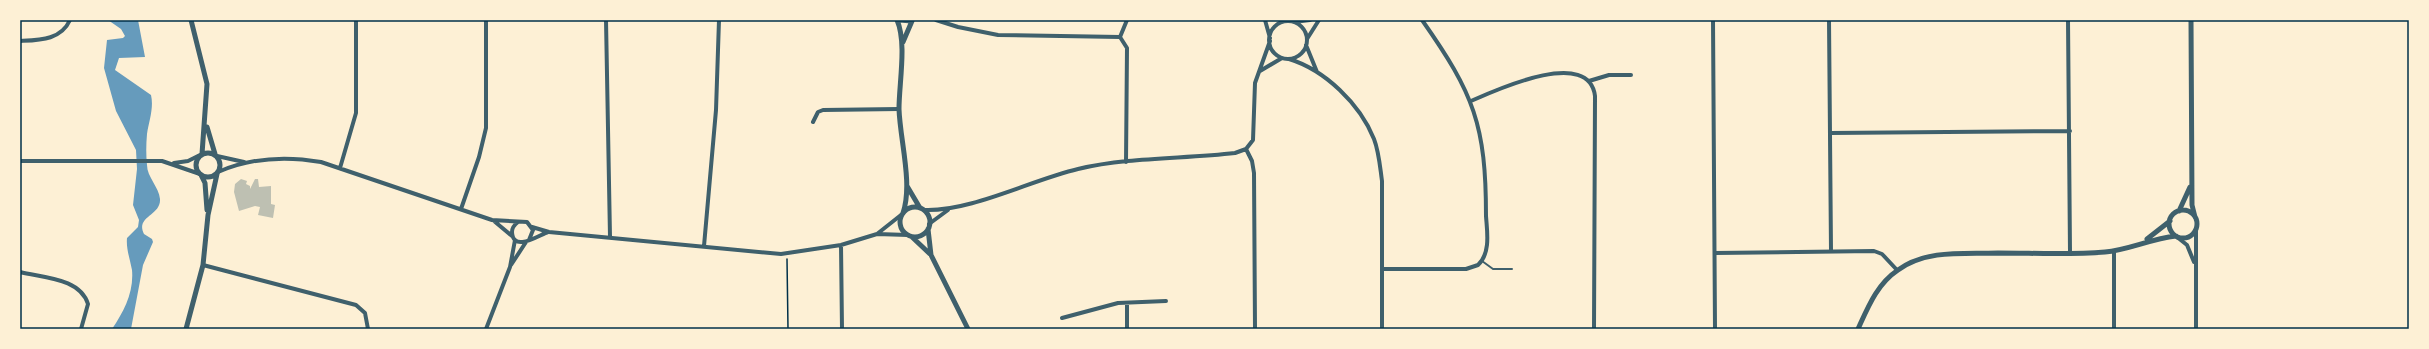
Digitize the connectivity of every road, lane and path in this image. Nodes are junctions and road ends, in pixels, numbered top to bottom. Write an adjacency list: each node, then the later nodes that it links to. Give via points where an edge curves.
1 (70, 20): 23 (street, via 66,30 55,37)
2 (191, 20): 34 (street, via 206,84)
3 (356, 20): 45 (street, via 356,113)
4 (486, 20): 51 (street, via 486,128)
5 (606, 20): 67 (street)
6 (719, 20): 72 (street, via 714,138)
7 (898, 20): 8 (street); 25 (street)
8 (912, 20): 25 (street)
9 (936, 20): 20 (street, via 998,35)
10 (1127, 20): 20 (street)
11 (1265, 20): 22 (street)
12 (1310, 20): 19 (street)
13 (1319, 20): 21 (street)
14 (1422, 20): 32 (street, via 1455,68)
15 (1713, 20): 75 (street)
16 (1829, 20): 37 (street)
17 (2068, 20): 36 (street)
18 (2191, 20): 48 (street)
19 (1290, 21): 21 (street, via 1302,28); 22 (street, via 1274,28)
20 (1120, 37): 43 (street, via 1127,48)
21 (1307, 39): 24 (street)
22 (1270, 40): 26 (street, via 1274,52); 28 (street)
23 (20, 42)
24 (1306, 45): 27 (street, via 1300,55); 29 (street)
25 (901, 46): 33 (street)
26 (1282, 58): 27 (street); 28 (street)
27 (1288, 59): 29 (street, via 1300,62)
28 (1258, 72): 38 (street, via 1254,92 1253,140)
29 (1317, 72): 83 (street, via 1352,103 1374,139 1382,181)
30 (1631, 75): 31 (street, via 1609,74)
31 (1589, 81): 32 (street, via 1577,75 1537,76); 100 (street, via 1595,96)
32 (1471, 101): 79 (street, via 1480,129 1485,159 1487,242)
33 (899, 108): 35 (street, via 823,110 818,112); 49 (street)
34 (206, 122): 39 (street); 40 (street)
35 (813, 122)
36 (2070, 132): 37 (street); 76 (street)
37 (1830, 133): 73 (street)
38 (1246, 149): 43 (street, via 1226,154); 98 (street, via 1252,160 1254,173)
39 (201, 155): 40 (street, via 209,152); 44 (street, via 188,161); 47 (street, via 196,162)
40 (216, 155): 42 (street); 46 (street, via 221,166)
41 (20, 161): 44 (street)
42 (245, 162): 45 (street, via 309,160); 46 (street)
43 (1126, 162): 52 (street, via 1067,172)
44 (172, 163): 47 (street)
45 (340, 168): 51 (street)
46 (218, 173): 47 (street, via 211,177); 55 (street)
47 (200, 174): 55 (street, via 205,183)
48 (2192, 181): 53 (street, via 2187,198); 56 (street)
49 (907, 186): 50 (street); 54 (street)
50 (922, 209): 52 (street); 54 (street, via 910,207); 60 (street, via 928,214)
51 (461, 210): 57 (street)
52 (948, 210): 60 (street)
53 (2179, 211): 56 (street, via 2188,211); 59 (street)
54 (902, 214): 64 (street); 65 (street, via 900,224)
55 (208, 215): 80 (street)
56 (2195, 217): 62 (street)
57 (492, 220): 58 (street); 68 (street)
58 (520, 221): 61 (street, via 527,222); 68 (street, via 513,227)
59 (2170, 221): 66 (street, via 2170,229); 70 (street)
60 (928, 226): 65 (street, via 920,235); 78 (street)
61 (532, 227): 63 (street); 69 (street, via 533,234)
62 (2196, 230): 66 (street, via 2186,238); 81 (street)
63 (549, 232): 67 (street); 69 (street)
64 (877, 234): 65 (street); 71 (street)
65 (909, 235): 78 (street)
66 (2176, 236): 70 (street); 81 (street, via 2188,245)
67 (610, 237): 72 (street)
68 (514, 238): 69 (street); 82 (street)
69 (528, 241): 82 (street)
70 (2143, 242): 74 (street)
71 (841, 245): 77 (street); 95 (street)
72 (704, 246): 77 (street)
73 (1831, 251): 75 (street); 85 (street, via 1877,252)
74 (2114, 251): 76 (street); 103 (street)
75 (1715, 253): 101 (street)
76 (2070, 253): 85 (street, via 1943,254 1919,259)
77 (787, 254): 94 (path)
78 (931, 255): 96 (street)
79 (1482, 261): 83 (street, via 1466,269); 84 (lane, via 1492,269)
80 (203, 265): 91 (street); 92 (street, via 356,306 364,312)
81 (2195, 266): 104 (street)
82 (510, 267): 93 (street)
83 (1382, 269): 99 (street)
84 (1512, 269)
85 (1897, 270): 102 (street, via 1873,297)
86 (20, 272): 90 (street, via 80,289 88,304)
87 (1166, 301): 88 (street)
88 (1126, 302): 89 (street); 97 (street)
89 (1062, 318)
90 (82, 329)
91 (186, 329)
92 (368, 329)
93 (486, 329)
94 (788, 329)
95 (842, 329)
96 (968, 329)
97 (1127, 329)
98 (1255, 329)
99 (1382, 329)
100 (1594, 329)
101 (1715, 329)
102 (1858, 329)
103 (2114, 329)
104 (2196, 329)

